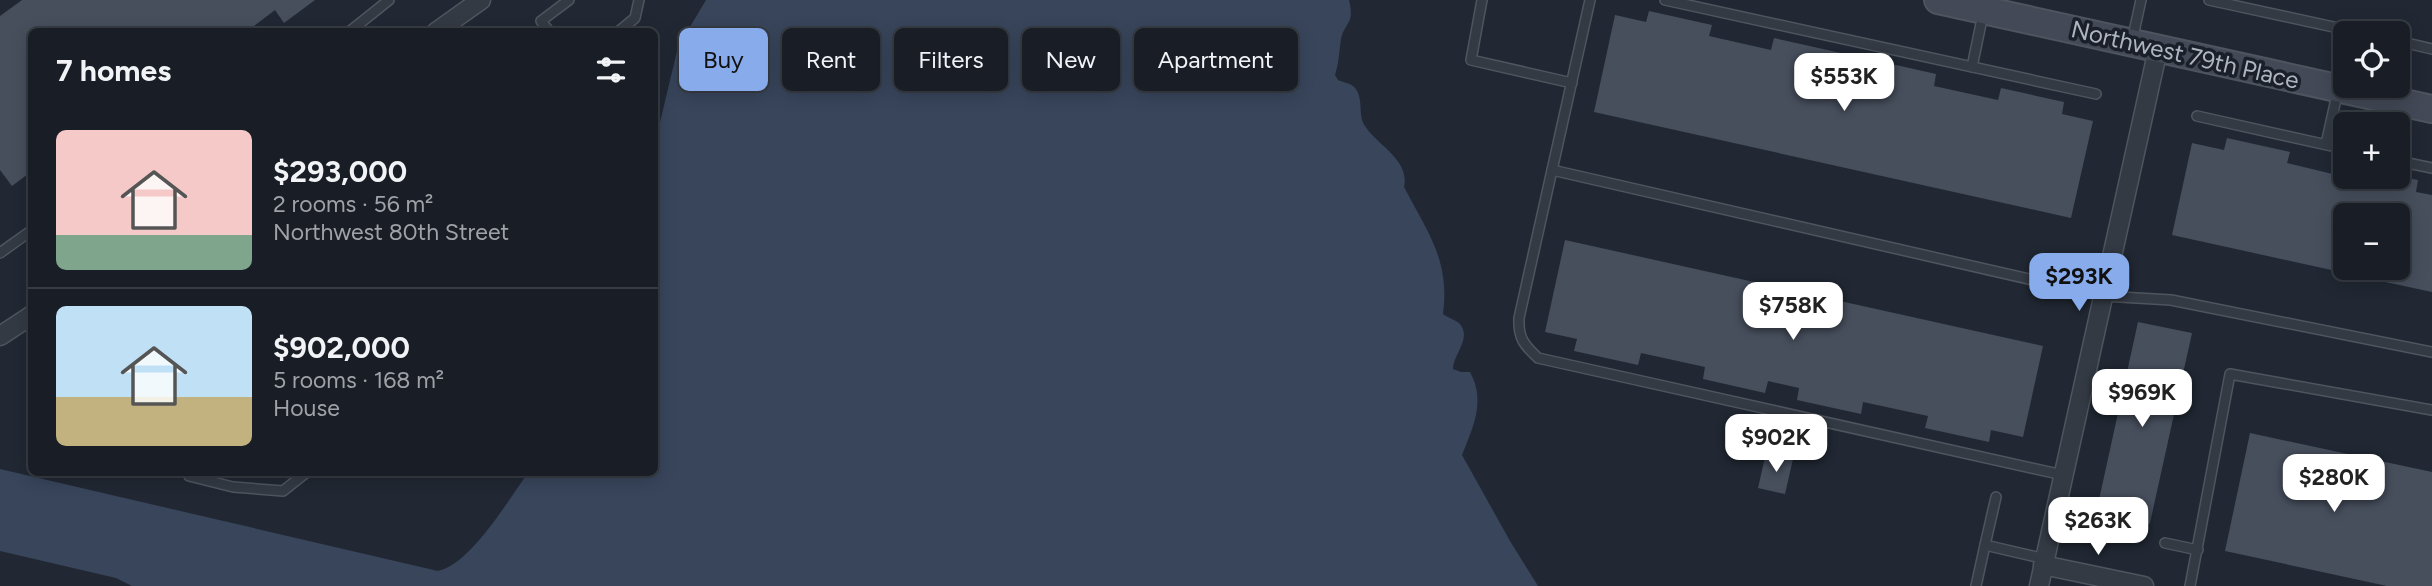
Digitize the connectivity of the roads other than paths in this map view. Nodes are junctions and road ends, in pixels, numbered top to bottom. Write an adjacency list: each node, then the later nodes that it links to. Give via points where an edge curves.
1 (389, 0): 15 (lane)
2 (481, 0): 16 (street)
3 (569, 0): 17 (lane, via 541,21)
4 (639, 0): 18 (lane, via 635,18)
5 (1482, 0): 24 (lane, via 1471,60)
6 (1590, 0): 24 (lane)
7 (1665, 0): 23 (lane)
8 (1938, 0): 12 (main road, Northwest 79th Place)
9 (2141, 0): 19 (lane)
10 (2209, 0): 13 (lane)
11 (2260, 0): 13 (lane)
12 (1994, 8): 19 (main road, Northwest 79th Place); 23 (lane)
13 (2258, 10): 14 (lane)
14 (2333, 27)
15 (354, 28)
16 (442, 28)
17 (545, 28)
18 (623, 28)
19 (2131, 43): 21 (main road, Northwest 79th Place)
20 (2410, 44): 22 (lane)
21 (2158, 49): 25 (main road, Northwest 79th Place); 38 (street)
22 (2432, 49)
23 (1972, 67): 26 (lane)
24 (1572, 83): 35 (lane)
25 (2333, 85)
26 (2096, 94)
27 (2349, 98): 31 (lane)
28 (2389, 98): 29 (main road, Northwest 79th Place)
29 (2432, 109)
30 (2197, 116): 31 (lane)
31 (2326, 145): 32 (lane)
32 (2333, 146)
33 (2410, 163): 34 (lane)
34 (2432, 168)
35 (1552, 170): 38 (lane); 43 (lane, via 1519,318 1523,345 1538,358)
36 (28, 233): 37 (lane)
37 (0, 253)
38 (2103, 296): 41 (lane, via 2171,300); 43 (street)
39 (28, 318): 40 (street)
40 (0, 336)
41 (2432, 352)
42 (2432, 410): 49 (lane, via 2230,374)
43 (2063, 475): 50 (street)
44 (189, 476): 45 (lane, via 233,488 283,491)
45 (302, 476)
46 (1996, 497): 48 (lane)
47 (2165, 543): 49 (lane)
48 (1985, 545): 50 (lane); 51 (lane)
49 (2198, 550): 54 (lane)
50 (2044, 562): 52 (street); 53 (street)
51 (1976, 586)
52 (2039, 586)
53 (2144, 586)
54 (2190, 586)

